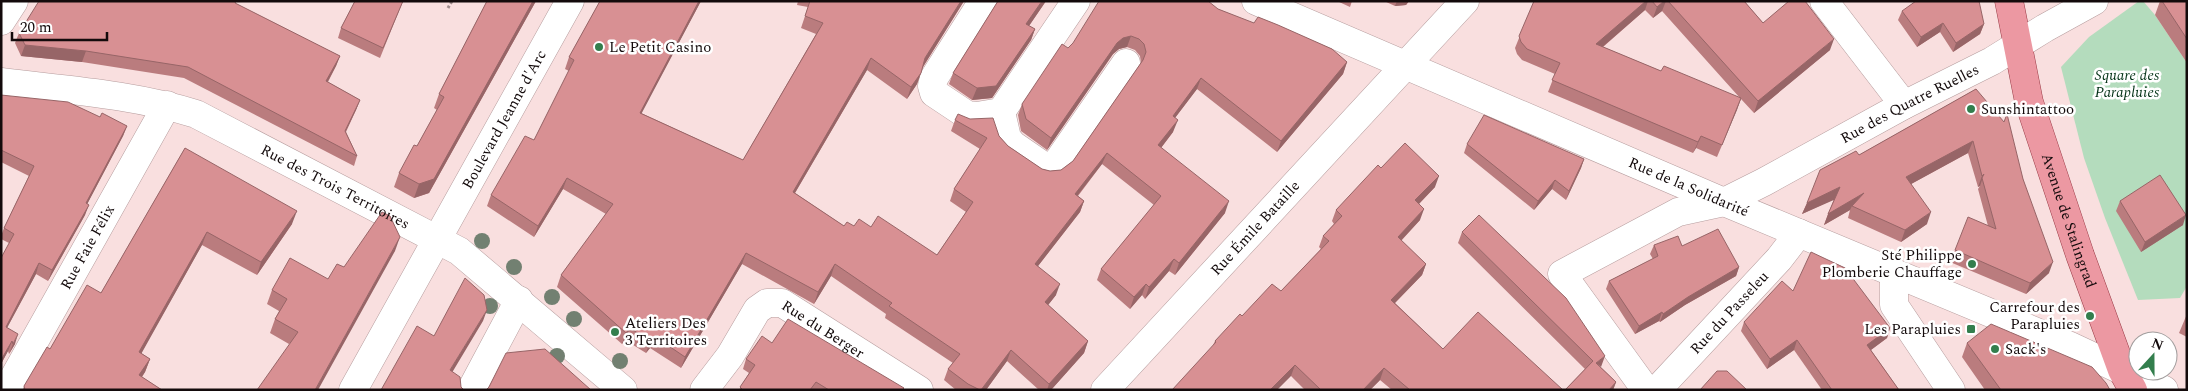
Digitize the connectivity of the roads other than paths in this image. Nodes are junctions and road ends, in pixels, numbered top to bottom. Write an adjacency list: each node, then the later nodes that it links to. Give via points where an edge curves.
1 (14, 1): 10 (street)
2 (570, 1): 20 (street, Boulevard Jeanne d'Arc)
3 (983, 1): 17 (street, via 932,86 934,93 967,115)
4 (1076, 1): 17 (street)
5 (1256, 1): 13 (street, Rue de la Solidarité)
6 (1465, 1): 13 (street, Rue Émile Bataille)
7 (1824, 1): 16 (street)
8 (2009, 1): 11 (main road, Avenue de Stalingrad)
9 (2094, 1): 11 (street, Rue des Quatre Ruelles)
10 (1, 22)
11 (2017, 47): 16 (street, Rue des Quatre Ruelles); 23 (main road, Avenue de Stalingrad, via 2031,110 2080,255)
12 (1126, 64): 17 (street, via 1056,164 1050,167 1013,145)
13 (1406, 65): 18 (street, Rue de la Solidarité); 31 (street, Rue Émile Bataille)
14 (1, 82): 15 (street, Rue des Trois Territoires)
15 (166, 105): 20 (street, Rue des Trois Territoires, via 196,114); 25 (street, Rue Faie Félix)
16 (1904, 105): 18 (street, Rue des Quatre Ruelles)
17 (1001, 112)
18 (1724, 202): 19 (street, Rue de la Solidarité); 32 (street, Rue des Quatre Ruelles, via 1678,212 1562,274)
19 (1799, 234): 21 (street, Rue de la Solidarité); 33 (street, Rue du Passeleu)
20 (436, 237): 22 (street, Rue des Trois Territoires, via 478,264); 26 (street, Boulevard Jeanne d'Arc)
21 (1894, 273): 23 (street, Rue de la Solidarité, via 2070,346); 34 (street, via 1894,305)
22 (519, 300): 27 (street); 28 (street, Rue des Trois Territoires)
23 (2128, 380)
24 (2132, 381): 35 (street, Rue de la Solidarité)
25 (6, 390)
26 (353, 390)
27 (472, 390)
28 (623, 390)
29 (704, 390): 30 (street, Rue du Berger, via 730,356 757,310 767,303 782,303)
30 (918, 390)
31 (1105, 390)
32 (1646, 390)
33 (1657, 390)
34 (1951, 390)
35 (2164, 390)

